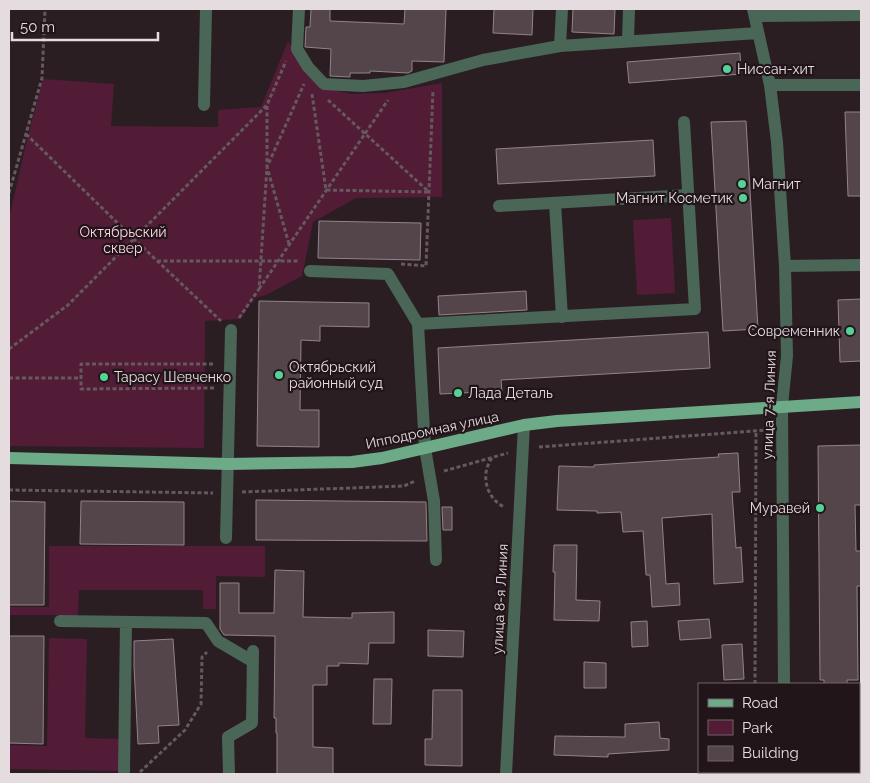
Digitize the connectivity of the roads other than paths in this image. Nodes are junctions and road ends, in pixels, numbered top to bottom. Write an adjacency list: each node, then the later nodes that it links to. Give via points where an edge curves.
1 (206, 9): 12 (street)
2 (299, 9): 9 (street, via 297,49 324,84 364,86 400,83 483,60)
3 (562, 9): 9 (street)
4 (629, 9): 8 (street)
5 (754, 12): 6 (street); 7 (street, улица 7-я Линия)
6 (861, 15)
7 (758, 33): 8 (street); 10 (street, улица 7-я Линия)
8 (628, 40): 9 (street)
9 (560, 46)
10 (770, 85): 11 (street); 19 (street, улица 7-я Линия)
11 (861, 85)
12 (204, 105)
13 (684, 122): 14 (street)
14 (688, 195): 15 (street); 20 (street, via 695,309)
15 (555, 203): 16 (street); 20 (street)
16 (499, 206)
17 (861, 265): 19 (street)
18 (306, 266): 21 (street, via 388,274)
19 (785, 266): 24 (street, улица 7-я Линия, via 787,356)
20 (562, 317): 21 (street)
21 (418, 324): 26 (street)
22 (231, 330): 28 (street)
23 (861, 402): 24 (main road, Ипподромная улица)
24 (782, 406): 25 (main road, Ипподромная улица, via 557,420); 33 (street, улица 7-я Линия)
25 (524, 425): 26 (main road, Ипподромная улица); 36 (street, улица 8-я Линия)
26 (425, 448): 28 (main road, Ипподромная улица, via 352,462); 30 (street, via 434,501)
27 (9, 458): 28 (main road, Ипподромная улица)
28 (229, 464): 29 (street)
29 (226, 538)
30 (436, 560)
31 (60, 621): 32 (street)
32 (126, 622): 34 (street); 35 (street, via 206,623 218,641 253,656 252,723 228,737)
33 (784, 683)
34 (124, 771)
35 (228, 774)
36 (506, 774)

